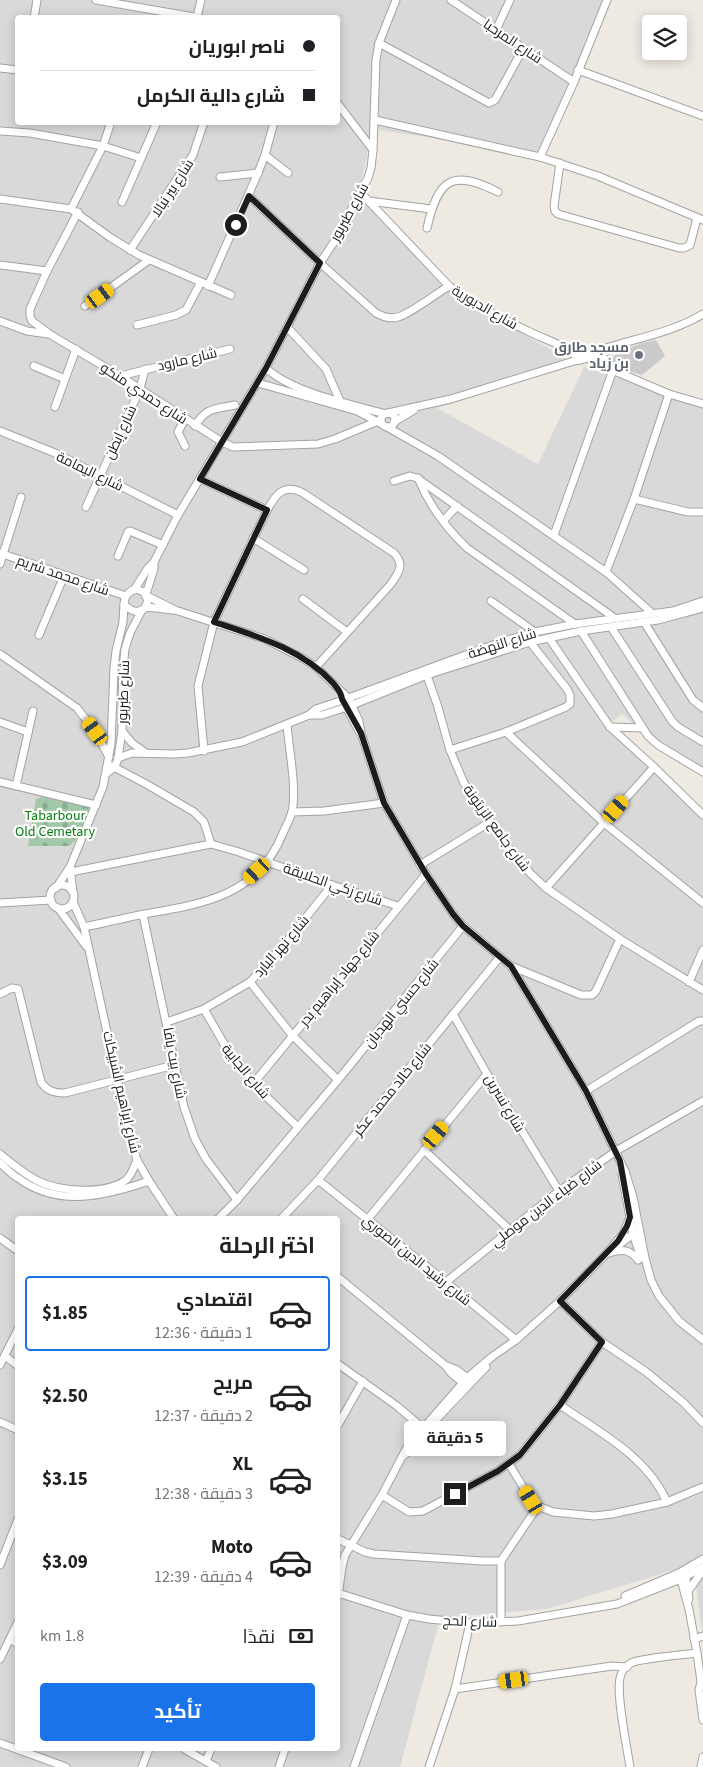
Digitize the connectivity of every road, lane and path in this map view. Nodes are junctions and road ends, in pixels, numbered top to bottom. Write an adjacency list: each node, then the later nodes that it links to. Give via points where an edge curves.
1 (37, 0): 8 (street)
2 (96, 0): 9 (street)
3 (200, 0): 10 (street)
4 (396, 0): 12 (street, شارع طبربور)
5 (451, 0): 11 (street, شارع المرحبا)
6 (510, 0): 11 (street)
7 (607, 0): 16 (street)
8 (34, 15)
9 (186, 15)
10 (198, 15)
11 (496, 30): 13 (street, شارع المرحبا)
12 (379, 43): 13 (street, via 489,102 495,100); 20 (street, شارع طبربور)
13 (523, 49): 17 (street, شارع المرحبا)
14 (0, 68): 15 (street)
15 (15, 70)
16 (578, 70): 17 (street); 19 (street)
17 (574, 82): 31 (street)
18 (340, 107): 29 (street)
19 (703, 116)
20 (375, 120): 29 (street, شارع طبربور); 31 (street)
21 (19, 125): 27 (street)
22 (110, 125): 28 (street, شارع حمدي منكو)
23 (156, 125): 32 (street)
24 (203, 125): 47 (street, شارع بير نبالا, via 193,156)
25 (273, 125): 30 (street)
26 (0, 131): 27 (street)
27 (18, 132): 28 (street)
28 (103, 146): 32 (street); 44 (street, شارع حمدي منكو)
29 (373, 150): 38 (street, شارع طبربور, via 371,168)
30 (265, 155): 34 (street); 35 (street)
31 (540, 156): 33 (street)
32 (141, 158): 42 (street)
33 (560, 163): 45 (street); 45 (street, via 554,206 558,214 680,248 690,246)
34 (258, 173): 36 (street); 39 (street)
35 (288, 173)
36 (220, 177)
37 (498, 192): 43 (street, via 474,182 449,182 442,187)
38 (361, 193): 41 (street, شارع الدبورية); 49 (street, شارع طبربور)
39 (249, 196): 49 (street); 52 (street)
40 (0, 199): 44 (street)
41 (369, 201): 43 (street); 53 (street, شارع الدبورية)
42 (122, 202)
43 (431, 210): 46 (street)
44 (74, 211): 47 (street); 51 (street, شارع حمدي منكو)
45 (700, 219)
46 (427, 228)
47 (130, 250): 48 (street)
48 (149, 260): 52 (street); 55 (street)
49 (320, 263): 53 (street, via 376,313 390,318 401,316); 59 (street, شارع طبربور)
50 (0, 265): 51 (street)
51 (46, 271): 60 (street, شارع حمدي منكو, via 30,316)
52 (205, 284): 54 (street); 58 (street, via 186,310)
53 (448, 286): 64 (street, شارع الدبورية, via 568,351)
54 (231, 295)
55 (86, 306)
56 (703, 314): 63 (street, via 683,324)
57 (0, 321): 60 (street)
58 (137, 325)
59 (287, 327): 66 (street, شارع طبربور); 74 (street, via 326,368)
60 (51, 335): 61 (street, شارع حمدي منكو)
61 (76, 349): 69 (street, شارع حمدي منكو); 70 (street)
62 (230, 349): 67 (street, شارع مارود)
63 (596, 353): 64 (street); 68 (street, via 600,365)
64 (578, 360): 78 (street)
65 (34, 366): 70 (street)
66 (266, 368): 71 (street, شارع طبربور); 74 (street, via 288,384)
67 (145, 370): 69 (street, شارع مارود); 72 (street, شارع مارود)
68 (612, 370): 73 (street); 98 (street)
69 (120, 376): 72 (street, شارع حمدي منكو)
70 (65, 379): 77 (street)
71 (258, 383): 81 (street, via 357,411); 84 (street, شارع طبربور)
72 (140, 389): 80 (street, شارع حمدي منكو); 86 (street, شارع إبطن)
73 (669, 394): 75 (street); 91 (street)
74 (340, 401): 79 (street)
75 (703, 404)
76 (235, 405): 82 (street, via 209,410)
77 (55, 407)
78 (418, 407): 79 (street); 81 (street, شارع حمدي منكو)
79 (387, 413): 81 (street, via 392,415); 81 (street, via 381,418)
80 (185, 419): 82 (street, شارع حمدي منكو); 85 (street, via 178,432)
81 (387, 423): 84 (street, شارع حمدي منكو, via 318,444 233,447); 98 (street)
82 (195, 426): 84 (street, شارع حمدي منكو)
83 (0, 431): 86 (street, شارع اليمامة)
84 (222, 442): 88 (street, شارع طبربور)
85 (185, 446)
86 (100, 475): 93 (street, شارع إبطن); 96 (street, شارع اليمامة)
87 (417, 478): 89 (street, via 410,476); 92 (street); 97 (street)
88 (200, 479): 94 (street); 96 (street, شارع طبربور)
89 (394, 481)
90 (21, 497): 101 (street)
91 (634, 499): 95 (street, via 688,512); 106 (street)
92 (457, 506): 97 (street); 119 (street)
93 (86, 507)
94 (267, 510): 99 (street); 124 (street, via 283,490 296,489 397,555 401,568 399,573)
95 (703, 512)
96 (178, 515): 100 (street, شارع طبربور)
97 (443, 521): 122 (street, via 467,548)
98 (554, 535): 106 (street)
99 (253, 538): 105 (street); 120 (street)
100 (163, 544): 102 (street, via 130,531); 103 (street, شارع طبربور)
101 (2, 554): 104 (street); 107 (street, شارع محمد شريم)
102 (118, 556)
103 (154, 562): 108 (street, شارع طبربور); 109 (street, شارع طبربور)
104 (0, 564)
105 (304, 570)
106 (606, 572): 118 (street)
107 (64, 576): 110 (street, شارع محمد شريم); 127 (street)
108 (134, 590): 109 (street, via 142,590); 110 (street)
109 (146, 595): 115 (street, via 148,601); 117 (street)
110 (126, 596): 114 (street)
111 (302, 599): 124 (street)
112 (491, 600): 125 (street)
113 (703, 601): 118 (street, شارع النهضة)
114 (124, 605): 115 (street, via 132,611); 147 (street, شارع طبربور, via 115,660)
115 (144, 608): 117 (street); 140 (street, شارع طبربور, via 125,649)
116 (703, 608): 121 (street, شارع النهضة)
117 (176, 610): 120 (street)
118 (653, 614): 119 (street, شارع النهضة)
119 (616, 619): 122 (street, شارع النهضة)
120 (214, 622): 131 (street, via 274,643); 144 (street, via 198,686)
121 (644, 622): 123 (street, شارع النهضة); 134 (street, via 693,700)
122 (575, 624): 125 (street, شارع النهضة)
123 (612, 627): 126 (street, شارع النهضة); 143 (street, via 672,721)
124 (347, 632): 131 (street)
125 (535, 632): 132 (street, شارع النهضة, via 501,642)
126 (581, 632): 128 (street, شارع النهضة); 139 (street)
127 (39, 635)
128 (549, 638): 129 (street, شارع النهضة); 138 (street)
129 (530, 642): 132 (street, شارع النهضة); 142 (street, via 567,689 570,704)
130 (0, 654): 147 (street, via 77,708)
131 (316, 667): 133 (street)
132 (426, 673): 133 (street, شارع النهضة); 145 (street, شارع جامع الزيتونة)
133 (346, 701): 137 (street, شارع النهضة, via 322,715 310,715); 155 (street, via 361,733)
134 (703, 708)
135 (33, 711): 141 (street)
136 (0, 722): 141 (street)
137 (287, 725): 144 (street, شارع النهضة, via 242,742); 157 (street)
138 (610, 727): 139 (street); 150 (street)
139 (642, 728): 152 (street, via 658,745)
140 (122, 731): 146 (street); 148 (street, شارع طبربور)
141 (28, 732): 154 (street)
142 (506, 732): 145 (street); 160 (street)
143 (703, 742)
144 (204, 750): 146 (street, شارع النهضة)
145 (450, 750): 159 (street, شارع جامع الزيتونة, via 464,783)
146 (146, 753): 148 (street, شارع النهضة)
147 (109, 757): 151 (street, شارع طبربور)
148 (118, 758): 149 (street, شارع طبربور)
149 (115, 767): 151 (street); 161 (street, via 194,812 204,822)
150 (654, 767): 158 (street); 160 (street)
151 (106, 769): 156 (street, شارع طبربور)
152 (703, 772)
153 (0, 782): 154 (street)
154 (16, 786): 156 (street)
155 (384, 803): 157 (street); 163 (street)
156 (96, 805): 164 (street, شارع طبربور)
157 (292, 812): 162 (street, via 275,852)
158 (703, 815)
159 (490, 822): 163 (street); 168 (street, شارع جامع الزيتونة, via 530,874)
160 (604, 823): 168 (street); 173 (street)
161 (211, 844): 162 (street, شارع زكي الحلايقة); 164 (street)
162 (267, 862): 166 (street, شارع زكي الحلايقة); 176 (street, via 235,890 222,896 196,905)
163 (420, 865): 165 (street)
164 (71, 870): 167 (street, شارع طبربور); 169 (street, شارع طبربور)
165 (426, 874): 174 (street, شارع جهاد إبراهيم بدر); 177 (street)
166 (332, 885): 174 (street, شارع زكي الحلايقة); 184 (street, شارع نهر البارد)
167 (56, 888): 169 (street, via 64,886); 170 (street)
168 (546, 888): 179 (street, شارع جامع الزيتونة)
169 (73, 893): 171 (street)
170 (51, 900): 172 (street); 175 (street)
171 (73, 902): 175 (street, via 67,908); 178 (street, شارع إبراهيم الشبيكات)
172 (0, 903)
173 (703, 903)
174 (398, 906): 192 (street, شارع جهاد إبراهيم بدر)
175 (58, 908): 181 (street, شارع إبراهيم الشبيكات)
176 (143, 915): 178 (street); 191 (street, شارع بيت يافا)
177 (463, 926): 182 (street); 196 (street, شارع حسني الهدبان)
178 (84, 927): 181 (street, شارع إبراهيم الشبيكات)
179 (620, 939): 183 (street, via 592,995 581,995); 185 (street, شارع جامع الزيتونة)
180 (703, 950): 185 (street)
181 (91, 957): 195 (street, شارع إبراهيم الشبيكات)
182 (499, 958): 183 (street); 189 (street, شارع خالد محمد عكر)
183 (511, 966): 198 (street)
184 (250, 982): 188 (street, شارع نهر البارد); 192 (street)
185 (689, 982): 186 (street, شارع جامع الزيتونة)
186 (703, 990)
187 (0, 994): 195 (street, via 12,988 18,989 41,1082 49,1090 65,1093)
188 (204, 1010): 191 (street, شارع نهر البارد); 197 (street, شارع الجابية, via 231,1056)
189 (453, 1014): 194 (street, شارع نسرين); 207 (street, شارع خالد محمد عكر)
190 (703, 1021): 198 (street)
191 (166, 1022): 193 (street, شارع بيت يافا)
192 (292, 1036): 196 (street); 197 (street, شارع جهاد إبراهيم بدر)
193 (174, 1065): 195 (street); 210 (street, شارع بيت يافا, via 196,1139 206,1159)
194 (487, 1074): 201 (street); 209 (street, شارع نسرين)
195 (118, 1080): 204 (street, شارع إبراهيم الشبيكات)
196 (338, 1080): 200 (street, شارع حسني الهدبان)
197 (253, 1084): 200 (street, شارع الجابية)
198 (586, 1091): 202 (street)
199 (703, 1101): 202 (street, شارع ضياء الدين موصلي)
200 (298, 1127): 210 (street, شارع حسني الهدبان)
201 (424, 1150): 215 (street); 217 (street)
202 (616, 1151): 205 (street); 209 (street, شارع ضياء الدين موصلي)
203 (0, 1154): 204 (street, via 36,1180 75,1190 103,1188 121,1182 130,1175)
204 (137, 1160): 208 (street, شارع إبراهيم الشبيكات)
205 (620, 1161): 214 (street); 216 (street, via 630,1185)
206 (0, 1163): 208 (street, via 24,1182 59,1196 101,1196)
207 (318, 1180): 213 (street, شارع خالد محمد عكر); 215 (street, شارع رشيد الدين الصوري)
208 (148, 1181): 211 (street, شارع إبراهيم الشبيكات)
209 (559, 1191): 217 (street, شارع ضياء الدين موصلي)
210 (237, 1200): 212 (street, شارع حسني الهدبان)
211 (172, 1216)
212 (221, 1216)
213 (285, 1216)
214 (630, 1217): 218 (street); 221 (street, via 623,1234)
215 (367, 1220): 224 (street, شارع رشيد الدين الصوري)
216 (638, 1224): 218 (street); 222 (street)
217 (510, 1230): 224 (street, شارع ضياء الدين موصلي)
218 (634, 1234): 221 (street); 222 (street)
219 (0, 1238): 220 (street)
220 (15, 1249)
221 (607, 1253): 222 (street, via 629,1251); 225 (street)
222 (649, 1274): 228 (street, via 668,1309)
223 (340, 1279): 235 (street, via 446,1366 457,1370)
224 (446, 1282): 227 (street, شارع رشيد الدين الصوري)
225 (560, 1301): 227 (street); 229 (street)
226 (15, 1335): 230 (street)
227 (516, 1340): 235 (street)
228 (703, 1340)
229 (602, 1342): 236 (street); 239 (street, via 644,1371)
230 (5, 1356): 231 (street); 232 (street)
231 (15, 1364)
232 (0, 1365)
233 (340, 1365): 234 (street)
234 (364, 1381): 238 (street); 240 (street)
235 (467, 1382): 240 (street)
236 (560, 1405): 242 (street, via 530,1444); 245 (street, via 630,1453 657,1482)
237 (0, 1422): 241 (street)
238 (340, 1422)
239 (703, 1423)
240 (425, 1428): 244 (street, via 411,1450 402,1456)
241 (15, 1429)
242 (509, 1464): 244 (street, via 423,1511 409,1512); 246 (street)
243 (703, 1487): 245 (street)
244 (382, 1495): 249 (street)
245 (666, 1502): 246 (street, via 594,1516 553,1512)
246 (538, 1506): 251 (street)
247 (15, 1526): 252 (street)
248 (340, 1540): 249 (street)
249 (350, 1545): 251 (street, via 374,1554); 255 (street)
250 (703, 1559): 254 (street, شارع الحج)
251 (501, 1561): 261 (street)
252 (0, 1564)
253 (703, 1569): 254 (street, شارع الحج); 257 (street)
254 (683, 1575): 256 (street, شارع الحج); 257 (street); 259 (street, شارع الحج)
255 (340, 1580)
256 (671, 1584): 257 (street); 259 (street, شارع الحج)
257 (686, 1591): 266 (street)
258 (340, 1595): 260 (street, شارع الحج)
259 (605, 1606): 261 (street, شارع الحج)
260 (407, 1615): 262 (street, شارع الحج); 287 (street)
261 (501, 1622): 262 (street, شارع الحج)
262 (470, 1623): 272 (street)
263 (15, 1628): 265 (street)
264 (703, 1636): 266 (street)
265 (10, 1639): 267 (street); 269 (street)
266 (694, 1639): 268 (street)
267 (15, 1642)
268 (696, 1653): 270 (street, via 636,1662); 271 (street)
269 (0, 1659)
270 (627, 1667): 272 (street, via 612,1666); 289 (street, via 619,1686)
271 (702, 1683): 273 (street, via 699,1690)
272 (454, 1689): 288 (street)
273 (703, 1720)
274 (0, 1743): 275 (street)
275 (15, 1748)
276 (22, 1751): 283 (street)
277 (148, 1751): 284 (street)
278 (188, 1751): 282 (street)
279 (210, 1751): 282 (street)
280 (284, 1751): 286 (street)
281 (703, 1757): 290 (street)
282 (206, 1761): 285 (street)
283 (66, 1767)
284 (142, 1767)
285 (216, 1767)
286 (279, 1767)
287 (354, 1767)
288 (429, 1767)
289 (630, 1767)
290 (701, 1767)

